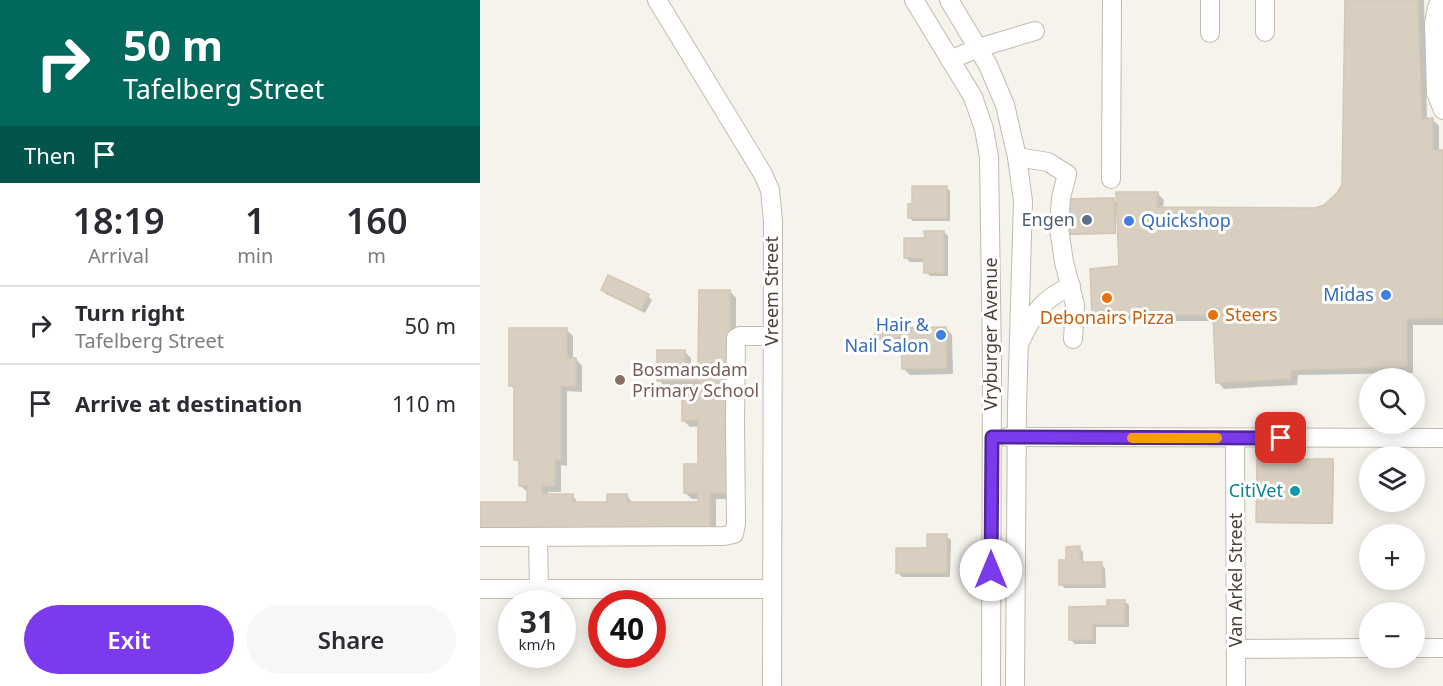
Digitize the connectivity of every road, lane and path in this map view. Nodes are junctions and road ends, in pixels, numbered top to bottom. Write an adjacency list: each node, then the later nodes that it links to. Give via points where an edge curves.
1 (657, 0): 17 (street, Vreem Street, via 764,174 770,190)
2 (914, 0): 12 (street, Vryburger Avenue)
3 (949, 0): 11 (street, Vryburger Avenue)
4 (1112, 0): 15 (street)
5 (1210, 0): 10 (street)
6 (1265, 0): 9 (street)
7 (1443, 2): 13 (street, via 1437,7 1434,24 1436,93)
8 (1035, 31): 11 (street)
9 (1265, 32)
10 (1210, 33)
11 (978, 48): 12 (street); 14 (street, Vryburger Avenue, via 1005,105)
12 (950, 60): 20 (street, Vryburger Avenue, via 973,97 989,157)
13 (1443, 110)
14 (1017, 157): 16 (street, via 1048,162 1067,174 1059,228); 19 (street, Vryburger Avenue, via 1023,211)
15 (1111, 179)
16 (1071, 285): 18 (street, via 1075,305); 19 (street, via 1039,306)
17 (772, 336): 25 (street, via 736,338 734,534); 28 (street, Vreem Street)
18 (1073, 339)
19 (1018, 345): 21 (street, Vryburger Avenue)
20 (992, 437): 21 (street); 34 (street, Vryburger Avenue)
21 (1017, 437): 22 (street); 35 (street, Vryburger Avenue)
22 (1235, 438): 23 (street); 32 (street, Van Arkel Street)
23 (1443, 438)
24 (480, 537): 25 (street)
25 (538, 537): 27 (street)
26 (480, 589): 27 (street)
27 (539, 589): 28 (street)
28 (771, 589): 33 (street, Vreem Street)
29 (1359, 648): 32 (street)
30 (1425, 648): 31 (street)
31 (1443, 648)
32 (1236, 649): 36 (street, Van Arkel Street)
33 (772, 686)
34 (991, 686)
35 (1015, 686)
36 (1236, 686)

